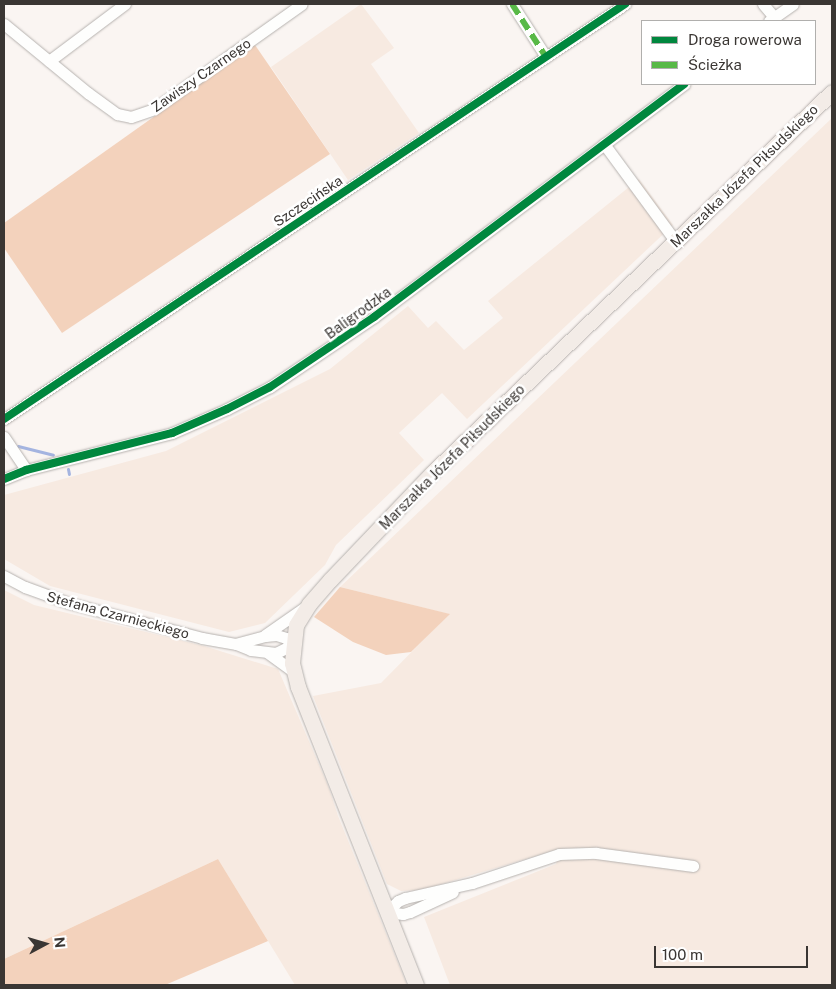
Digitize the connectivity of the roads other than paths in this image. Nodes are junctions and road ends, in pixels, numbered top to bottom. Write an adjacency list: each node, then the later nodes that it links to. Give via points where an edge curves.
1 (125, 4): 10 (street)
2 (302, 4): 10 (street, Zawiszy Czarnego, via 154,109 131,117 117,114)
3 (512, 4): 9 (street)
4 (625, 4): 9 (street, Szczecińska)
5 (762, 4): 7 (street)
6 (794, 4): 7 (street)
7 (772, 19)
8 (6, 31): 10 (street, Zawiszy Czarnego)
9 (546, 57): 15 (street, Szczecińska)
10 (49, 61)
11 (683, 85): 13 (street, Baligrodzka)
12 (832, 92): 14 (main road, Marszałka Józefa Piłsudskiego)
13 (604, 144): 14 (street); 17 (street, Baligrodzka, via 374,317 264,390 172,433)
14 (676, 242): 20 (main road, Marszałka Józefa Piłsudskiego, via 432,474)
15 (4, 419)
16 (4, 437): 17 (street)
17 (26, 470): 18 (street, Baligrodzka)
18 (4, 480)
19 (4, 576): 22 (street, Stefana Czarnieckiego, via 69,603)
20 (308, 604): 21 (street, Stefana Czarnieckiego); 23 (main road, Marszałka Józefa Piłsudskiego, via 296,625)
21 (265, 636): 22 (street, Stefana Czarnieckiego); 23 (street, Stefana Czarnieckiego, via 286,638)
22 (236, 644): 24 (street, Stefana Czarnieckiego)
23 (292, 645): 24 (street); 25 (main road, Marszałka Józefa Piłsudskiego)
24 (268, 653): 25 (street, Stefana Czarnieckiego)
25 (293, 672): 27 (main road, Marszałka Józefa Piłsudskiego)
26 (693, 866): 27 (street, via 596,853 559,854 472,883 410,912 403,914)
27 (385, 908): 28 (main road, Marszałka Józefa Piłsudskiego)
28 (416, 985)

